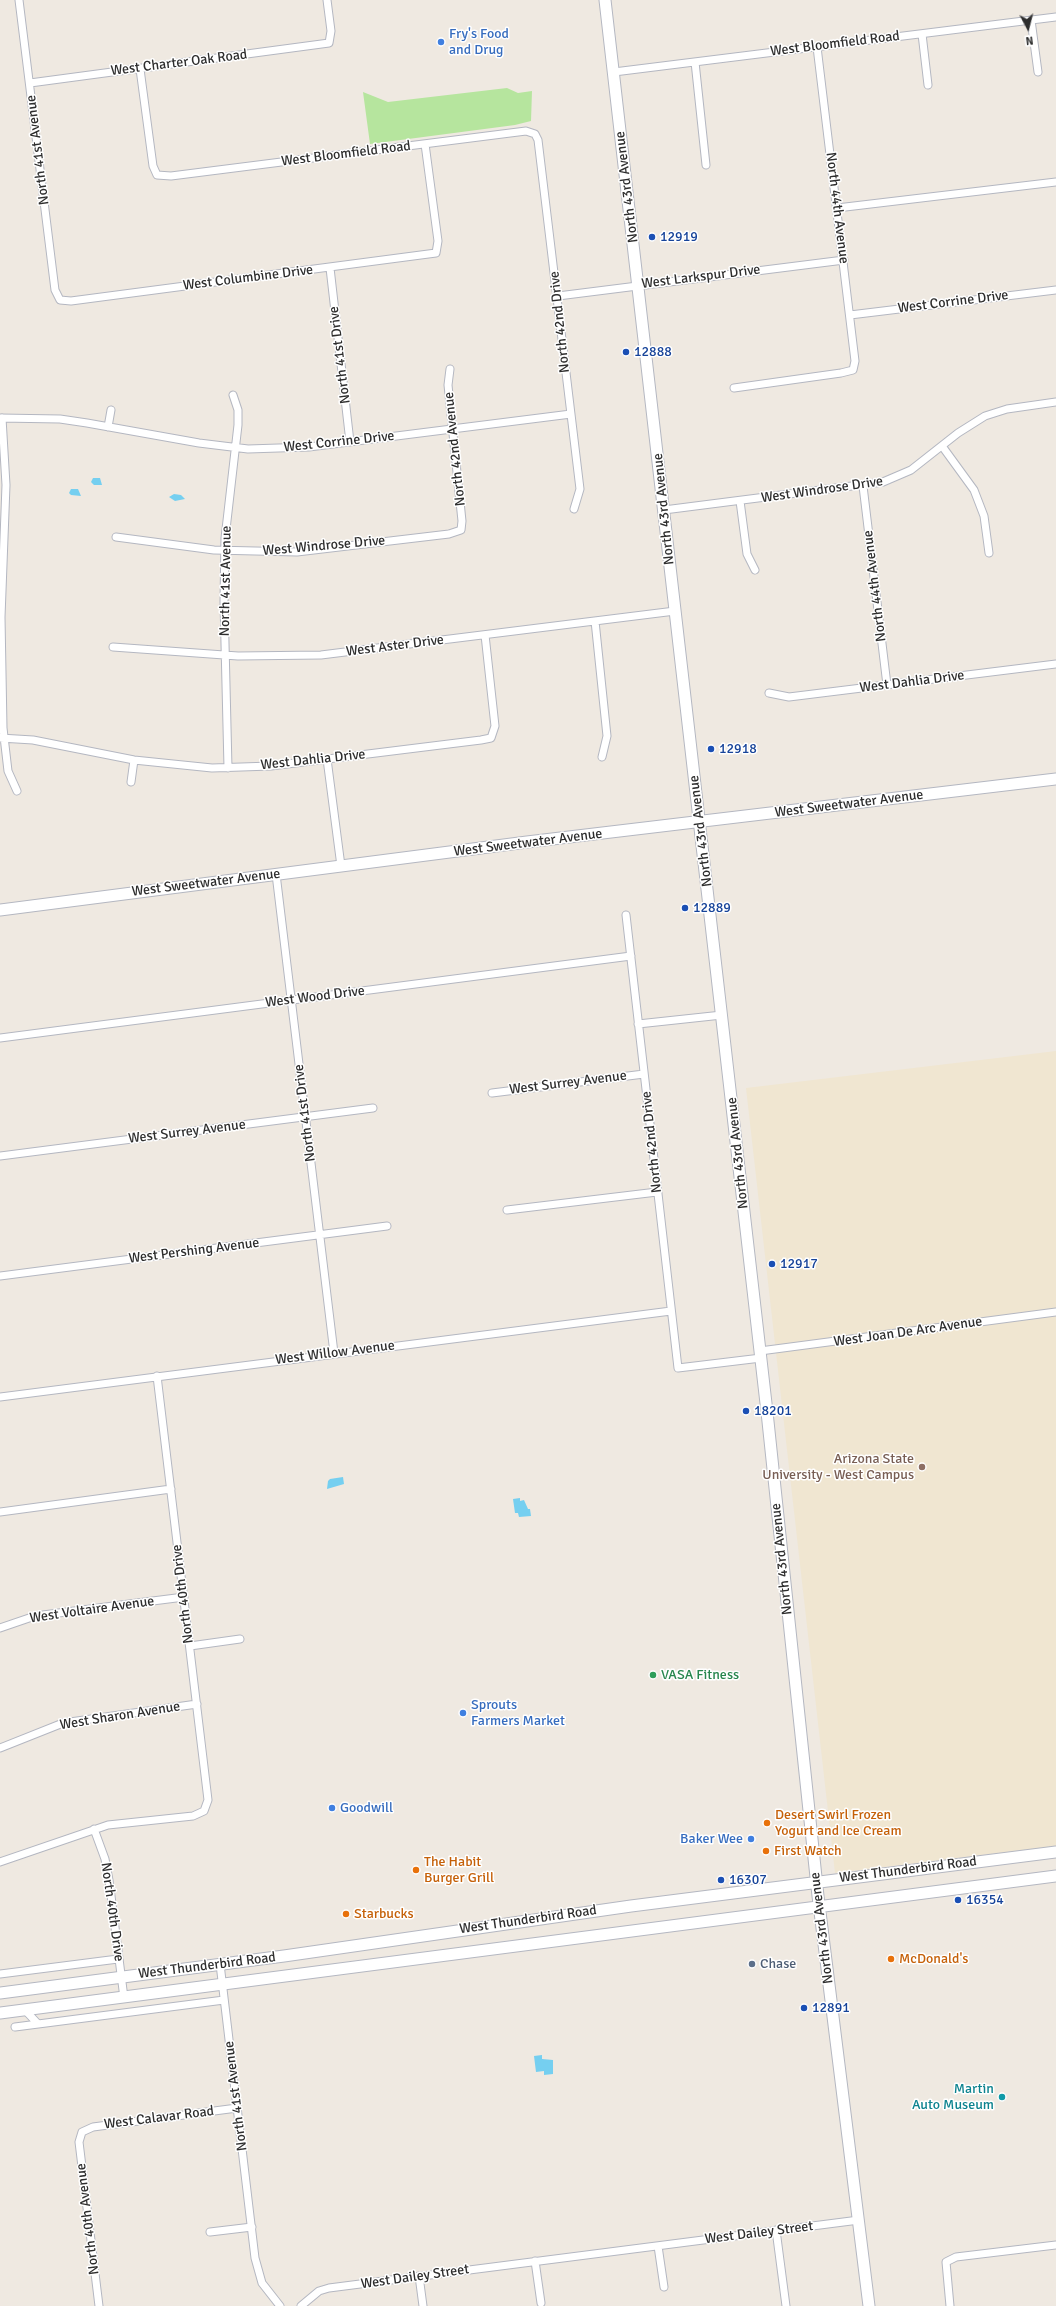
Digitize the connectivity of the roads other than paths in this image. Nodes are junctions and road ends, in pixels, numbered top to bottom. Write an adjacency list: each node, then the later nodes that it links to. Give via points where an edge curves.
1 (19, 0): 12 (street, North 41st Avenue)
2 (327, 0): 9 (street, West Charter Oak Road, via 331,31 329,42)
3 (605, 0): 10 (main road, North 43rd Avenue)
4 (1056, 17): 5 (street, West Bloomfield Road)
5 (1031, 20): 6 (street, West Bloomfield Road); 11 (street)
6 (922, 34): 7 (street, West Bloomfield Road); 13 (street)
7 (817, 46): 8 (street, West Bloomfield Road); 18 (street, North 44th Avenue)
8 (695, 62): 10 (street, West Bloomfield Road); 16 (street)
9 (140, 69): 12 (street, West Charter Oak Road); 15 (street, West Bloomfield Road, via 153,166 157,175 171,176)
10 (614, 72): 21 (main road, North 43rd Avenue)
11 (1038, 72)
12 (30, 83): 24 (street, North 41st Avenue, via 55,290)
13 (928, 85)
14 (535, 134): 15 (street, West Bloomfield Road, via 526,131); 23 (street, North 42nd Drive, via 538,140)
15 (425, 144): 20 (street, West Columbine Drive, via 438,241 436,253)
16 (706, 165)
17 (1056, 182): 18 (street)
18 (838, 208): 19 (street, North 44th Avenue)
19 (844, 260): 21 (street, West Larkspur Drive); 25 (street, North 44th Avenue)
20 (330, 268): 24 (street, West Columbine Drive, via 71,301); 35 (street, North 41st Drive)
21 (639, 284): 23 (street, West Larkspur Drive); 41 (main road, North 43rd Avenue)
22 (1056, 290): 25 (street, West Corrine Drive)
23 (558, 296): 31 (street, North 42nd Drive)
24 (60, 300)
25 (850, 315): 27 (street, North 44th Avenue, via 856,361 853,370)
26 (450, 369): 34 (street, North 42nd Avenue, via 448,385)
27 (734, 388)
28 (233, 395): 37 (street, North 41st Avenue, via 238,410)
29 (1056, 402): 36 (street, West Windrose Drive, via 1007,408 985,416)
30 (111, 410): 33 (street)
31 (571, 414): 34 (street, West Corrine Drive); 40 (street, North 42nd Drive, via 580,489)
32 (1, 418): 33 (street, West Corrine Drive, via 60,420); 42 (street, via 6,477)
33 (108, 427): 37 (street, West Corrine Drive)
34 (452, 430): 35 (street, West Corrine Drive); 43 (street, North 42nd Avenue)
35 (350, 442): 37 (street, West Corrine Drive, via 309,447)
36 (942, 446): 38 (street, West Windrose Drive, via 911,470 883,482); 46 (street, via 974,490 984,516)
37 (235, 448): 45 (street, North 41st Avenue)
38 (863, 486): 39 (street, West Windrose Drive); 55 (street, North 44th Avenue)
39 (740, 501): 41 (street, West Windrose Drive); 47 (street, via 746,554)
40 (574, 509)
41 (664, 510): 48 (main road, North 43rd Avenue)
42 (2, 522): 50 (street)
43 (461, 530): 45 (street, West Windrose Drive, via 449,534 297,552)
44 (116, 537): 45 (street, West Windrose Drive)
45 (225, 550): 53 (street, North 41st Avenue)
46 (989, 553)
47 (755, 570)
48 (675, 611): 49 (street, West Aster Drive); 65 (main road, North 43rd Avenue)
49 (595, 621): 51 (street, West Aster Drive); 58 (street, via 607,736)
50 (1, 626): 57 (street)
51 (485, 635): 53 (street, West Aster Drive, via 321,655); 59 (street, West Dahlia Drive, via 495,726 491,738)
52 (113, 647): 53 (street, West Aster Drive)
53 (225, 656): 61 (street, North 41st Avenue)
54 (1056, 664): 55 (street, West Dahlia Drive)
55 (887, 685): 56 (street, West Dahlia Drive, via 789,697)
56 (769, 693)
57 (2, 738): 60 (street, West Dahlia Drive, via 33,740); 64 (street, via 8,771)
58 (602, 757)
59 (327, 759): 61 (street, West Dahlia Drive); 66 (street)
60 (134, 760): 61 (street, West Dahlia Drive); 63 (street)
61 (228, 768)
62 (1056, 779): 65 (main road, West Sweetwater Avenue)
63 (131, 782)
64 (17, 791)
65 (700, 822): 66 (main road, West Sweetwater Avenue); 72 (main road, North 43rd Avenue)
66 (342, 866): 67 (main road, West Sweetwater Avenue)
67 (276, 874): 68 (main road, West Sweetwater Avenue); 71 (street, North 41st Drive)
68 (0, 910)
69 (626, 915): 70 (street, North 42nd Drive)
70 (631, 956): 71 (street, West Wood Drive); 73 (street, North 42nd Drive)
71 (291, 1000): 74 (street, West Wood Drive); 78 (street, North 41st Drive)
72 (722, 1015): 73 (street); 88 (main road, North 43rd Avenue)
73 (638, 1024): 75 (street, North 42nd Drive)
74 (0, 1038)
75 (644, 1074): 76 (street, West Surrey Avenue); 80 (street, North 42nd Drive)
76 (492, 1092)
77 (373, 1108): 78 (street, West Surrey Avenue)
78 (306, 1116): 79 (street, West Surrey Avenue); 83 (street, North 41st Drive)
79 (0, 1156)
80 (657, 1192): 81 (street); 85 (street, North 42nd Drive)
81 (507, 1210)
82 (387, 1226): 83 (street, West Pershing Avenue)
83 (319, 1235): 84 (street, West Pershing Avenue); 87 (street, North 41st Drive)
84 (0, 1276)
85 (671, 1311): 87 (street, West Willow Avenue); 89 (street, North 42nd Drive)
86 (1056, 1312): 88 (street, West Joan De Arc Avenue)
87 (334, 1353): 90 (street, West Willow Avenue)
88 (761, 1355): 89 (street, West Joan De Arc Avenue); 104 (main road, North 43rd Avenue)
89 (678, 1368)
90 (157, 1376): 91 (street, West Willow Avenue); 92 (street, North 40th Drive)
91 (0, 1397)
92 (171, 1489): 93 (street); 94 (street, North 40th Drive)
93 (0, 1512)
94 (184, 1597): 95 (street, West Voltaire Avenue, via 35,1616); 97 (street, North 40th Drive)
95 (0, 1628)
96 (240, 1639): 97 (street)
97 (190, 1646): 98 (street, North 40th Drive)
98 (197, 1704): 99 (street, West Sharon Avenue, via 63,1723); 100 (street, North 40th Drive, via 208,1800 204,1811 193,1816 108,1825)
99 (0, 1748)
100 (94, 1829): 102 (street); 106 (street, North 40th Drive, via 105,1859)
101 (1056, 1852): 104 (main road, West Thunderbird Road)
102 (0, 1862)
103 (1056, 1876): 105 (main road, West Thunderbird Road)
104 (817, 1882): 105 (main road, North 43rd Avenue); 107 (main road, West Thunderbird Road)
105 (820, 1906): 110 (main road, West Thunderbird Road); 120 (main road, North 43rd Avenue)
106 (118, 1959): 108 (street, West Thunderbird Road); 109 (street, North 40th Drive)
107 (220, 1964): 109 (main road, West Thunderbird Road); 110 (street, North 41st Avenue)
108 (0, 1974)
109 (121, 1977): 111 (main road, West Thunderbird Road); 112 (street, North 40th Drive)
110 (222, 1985): 112 (main road, West Thunderbird Road); 113 (street, North 41st Avenue)
111 (0, 1993)
112 (124, 1998): 114 (main road, West Thunderbird Road)
113 (224, 2000): 116 (street); 118 (street, North 41st Avenue)
114 (25, 2010): 115 (main road, West Thunderbird Road); 116 (street)
115 (0, 2013)
116 (38, 2024): 117 (street)
117 (15, 2027)
118 (237, 2108): 119 (street, West Calavar Road, via 92,2127); 121 (street, North 41st Avenue)
119 (82, 2132): 130 (street, North 40th Avenue, via 79,2142)
120 (859, 2220): 122 (street, West Dailey Street); 135 (main road, North 43rd Avenue)
121 (252, 2227): 123 (street); 131 (street, North 41st Avenue, via 255,2258 262,2283)
122 (776, 2230): 125 (street, West Dailey Street); 134 (street)
123 (210, 2232)
124 (1056, 2245): 136 (street, via 956,2257 946,2262)
125 (658, 2246): 126 (street, West Dailey Street); 128 (street)
126 (536, 2261): 127 (street, West Dailey Street); 129 (street)
127 (419, 2276): 132 (street, West Dailey Street, via 329,2288 319,2292); 133 (street)
128 (664, 2287)
129 (541, 2303)
130 (98, 2306)
131 (280, 2306)
132 (301, 2306)
133 (423, 2306)
134 (786, 2306)
135 (869, 2306)
136 (950, 2306)

